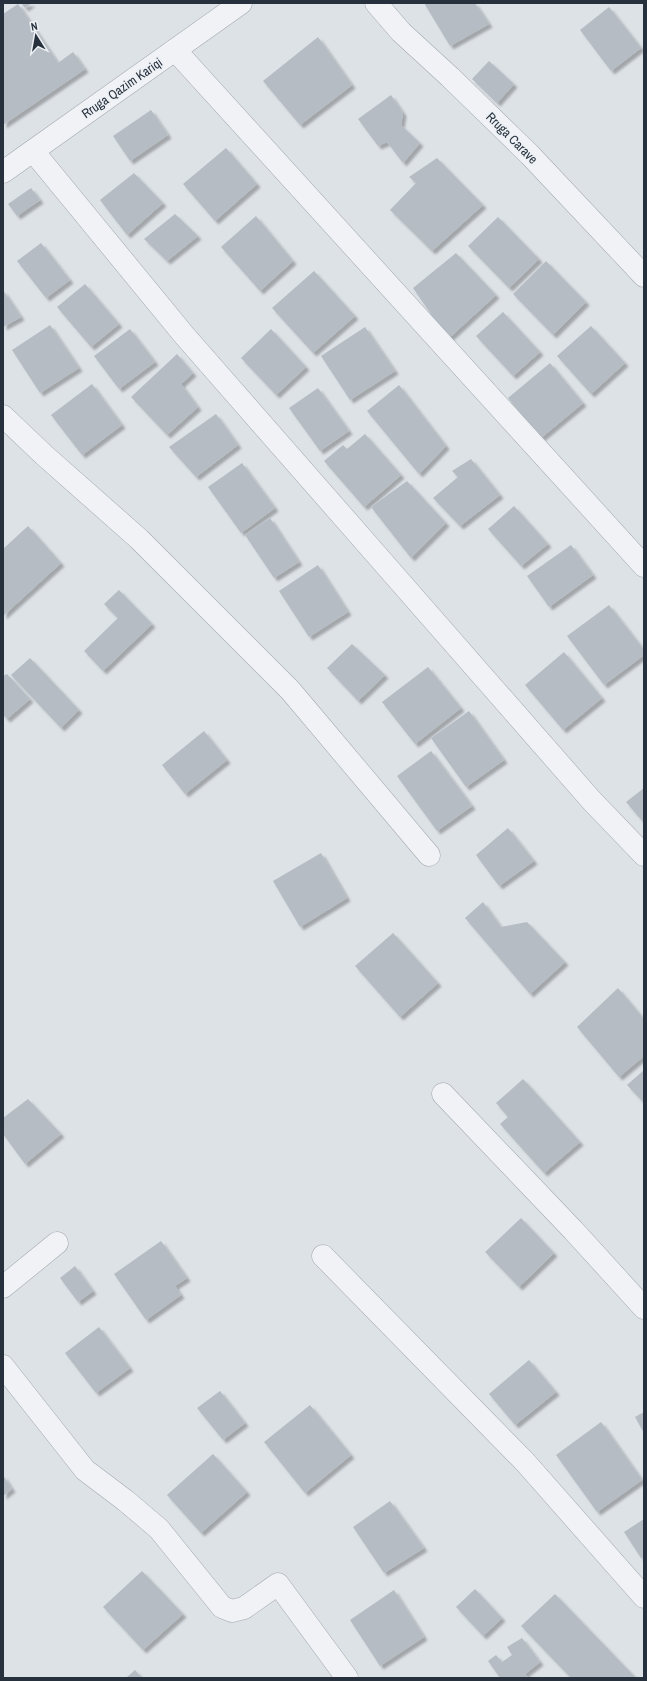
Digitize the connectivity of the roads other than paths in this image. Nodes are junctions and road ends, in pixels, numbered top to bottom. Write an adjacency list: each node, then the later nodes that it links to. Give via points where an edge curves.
1 (241, 3): 3 (street, Rruga Qazim Kariqi)
2 (376, 3): 6 (street, Rruga Carave, via 401,32 530,155)
3 (175, 50): 4 (street, Rruga Qazim Kariqi); 8 (street)
4 (33, 151): 5 (street, Rruga Qazim Kariqi); 9 (street, via 184,335 592,801)
5 (3, 172)
6 (644, 276)
7 (3, 416): 10 (street, via 139,539 290,690)
8 (644, 566)
9 (644, 855)
10 (428, 856)
11 (443, 1094): 15 (street)
12 (57, 1244): 14 (street)
13 (323, 1256): 17 (street, via 525,1462)
14 (3, 1287)
15 (644, 1308)
16 (3, 1366): 18 (street, via 85,1470 126,1500 159,1529 222,1607 232,1611 244,1608 278,1584)
17 (644, 1597)
18 (347, 1678)

